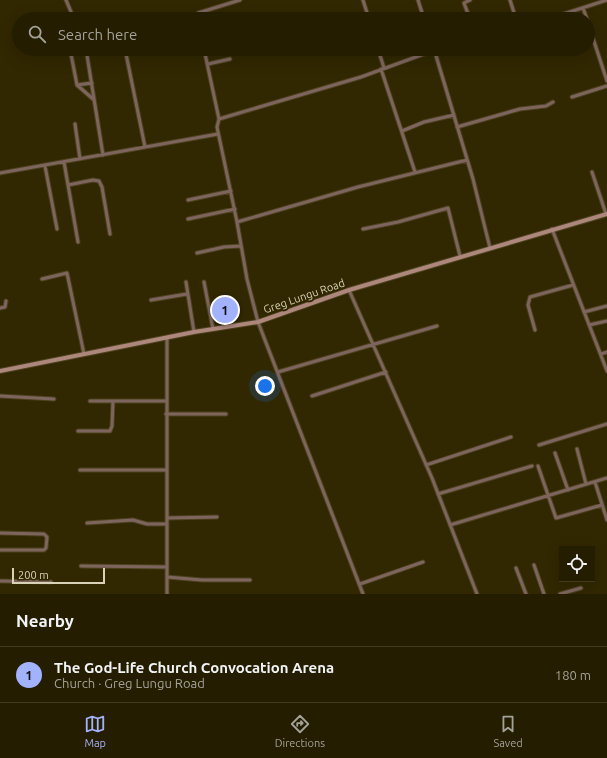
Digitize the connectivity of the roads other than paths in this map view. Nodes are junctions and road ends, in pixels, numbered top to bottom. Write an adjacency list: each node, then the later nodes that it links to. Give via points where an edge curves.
1 (66, 0): 9 (street)
2 (240, 0): 10 (street)
3 (363, 0): 11 (street)
4 (418, 0): 12 (street)
5 (470, 0): 13 (street, via 464,3)
6 (510, 0): 14 (street)
7 (607, 0): 8 (street)
8 (583, 8): 15 (street); 16 (street)
9 (71, 12)
10 (201, 12)
11 (367, 12)
12 (422, 12)
13 (467, 12)
14 (514, 12)
15 (570, 12)
16 (584, 12)
17 (595, 45): 28 (street)
18 (71, 56): 30 (street)
19 (87, 56): 29 (street)
20 (126, 56): 41 (street)
21 (206, 56): 26 (street)
22 (379, 56): 27 (street)
23 (418, 56): 27 (street)
24 (436, 56): 35 (street)
25 (230, 59): 26 (street)
26 (208, 64): 36 (street)
27 (382, 69): 36 (street); 39 (street)
28 (607, 82)
29 (92, 83): 30 (street); 33 (street)
30 (77, 85): 33 (street)
31 (607, 86): 32 (street)
32 (572, 97)
33 (93, 99): 42 (street)
34 (553, 102): 38 (street, via 546,106 524,108)
35 (454, 115): 38 (street); 39 (street, via 424,122)
36 (219, 119): 40 (street)
37 (75, 124): 43 (street)
38 (457, 127): 44 (street)
39 (402, 131): 47 (street)
40 (218, 134): 41 (street); 51 (street)
41 (145, 147): 42 (street)
42 (103, 155): 43 (street)
43 (80, 159): 45 (street)
44 (467, 160): 47 (street); 63 (street)
45 (64, 162): 46 (street); 50 (street)
46 (45, 166): 49 (street); 57 (street)
47 (415, 172): 56 (street)
48 (592, 172): 54 (street)
49 (0, 173)
50 (68, 185): 60 (street, via 99,181); 61 (street)
51 (231, 191): 52 (street); 53 (street)
52 (188, 200)
53 (235, 209): 55 (street); 56 (street)
54 (606, 214): 59 (street, Greg Lungu Road)
55 (188, 220)
56 (237, 222): 62 (street)
57 (57, 229)
58 (363, 229): 65 (street, via 448,208)
59 (552, 229): 63 (street, Greg Lungu Road); 69 (street)
60 (110, 234)
61 (78, 242)
62 (241, 246): 64 (street, via 224,246); 78 (street)
63 (490, 248): 65 (street, Greg Lungu Road)
64 (197, 253)
65 (460, 256): 70 (street, Greg Lungu Road)
66 (42, 279): 87 (street, via 67,274)
67 (186, 282): 71 (street)
68 (204, 282): 81 (street)
69 (573, 285): 76 (street); 82 (street, via 530,297 528,305)
70 (349, 290): 78 (street, Greg Lungu Road); 85 (street)
71 (187, 294): 72 (street); 83 (street)
72 (151, 300)
73 (6, 301): 75 (street, via 5,306)
74 (607, 306): 76 (street)
75 (0, 308)
76 (584, 312): 79 (street)
77 (607, 321): 79 (street)
78 (258, 322): 81 (street, Greg Lungu Road); 91 (street)
79 (589, 325): 88 (street)
80 (437, 326): 85 (street)
81 (213, 329): 83 (street, Greg Lungu Road)
82 (535, 330)
83 (194, 332): 84 (street, Greg Lungu Road)
84 (167, 338): 87 (street, Greg Lungu Road); 98 (street)
85 (374, 345): 91 (street); 92 (street)
86 (607, 352): 88 (street)
87 (84, 354): 89 (street, Greg Lungu Road)
88 (600, 354): 90 (street)
89 (0, 371)
90 (607, 371)
91 (278, 372): 136 (street)
92 (386, 372): 94 (street); 107 (street)
93 (0, 396): 95 (street)
94 (312, 396)
95 (54, 399)
96 (90, 401): 97 (street)
97 (113, 401): 98 (street); 102 (street, via 110,431)
98 (166, 401): 99 (street)
99 (166, 414): 100 (street); 111 (street)
100 (226, 414)
101 (607, 424): 104 (street)
102 (78, 431)
103 (511, 437): 107 (street)
104 (539, 445)
105 (577, 449): 114 (street)
106 (555, 453): 115 (street)
107 (426, 464): 116 (street)
108 (532, 466): 116 (street)
109 (538, 466): 117 (street)
110 (80, 470): 111 (street)
111 (167, 470): 120 (street)
112 (607, 478): 113 (street)
113 (595, 482): 114 (street); 118 (street)
114 (586, 484): 115 (street)
115 (568, 490): 117 (street)
116 (438, 494): 124 (street)
117 (549, 495): 118 (street, via 556,518); 124 (street)
118 (602, 505): 121 (street)
119 (217, 517): 120 (street)
120 (167, 518): 123 (street)
121 (607, 520)
122 (87, 523): 123 (street, via 133,520 147,524)
123 (167, 524): 130 (street)
124 (450, 525): 140 (street)
125 (0, 533): 126 (street, via 44,534 46,548)
126 (0, 550)
127 (423, 562): 136 (street)
128 (534, 565): 142 (street)
129 (81, 566): 130 (street)
130 (168, 567): 132 (street)
131 (516, 568): 141 (street)
132 (167, 577): 133 (street); 138 (street)
133 (250, 580)
134 (0, 581): 135 (street)
135 (51, 582)
136 (360, 584): 139 (street)
137 (581, 588): 143 (street)
138 (167, 594)
139 (364, 594)
140 (477, 594)
141 (526, 594)
142 (544, 594)
143 (560, 594)

